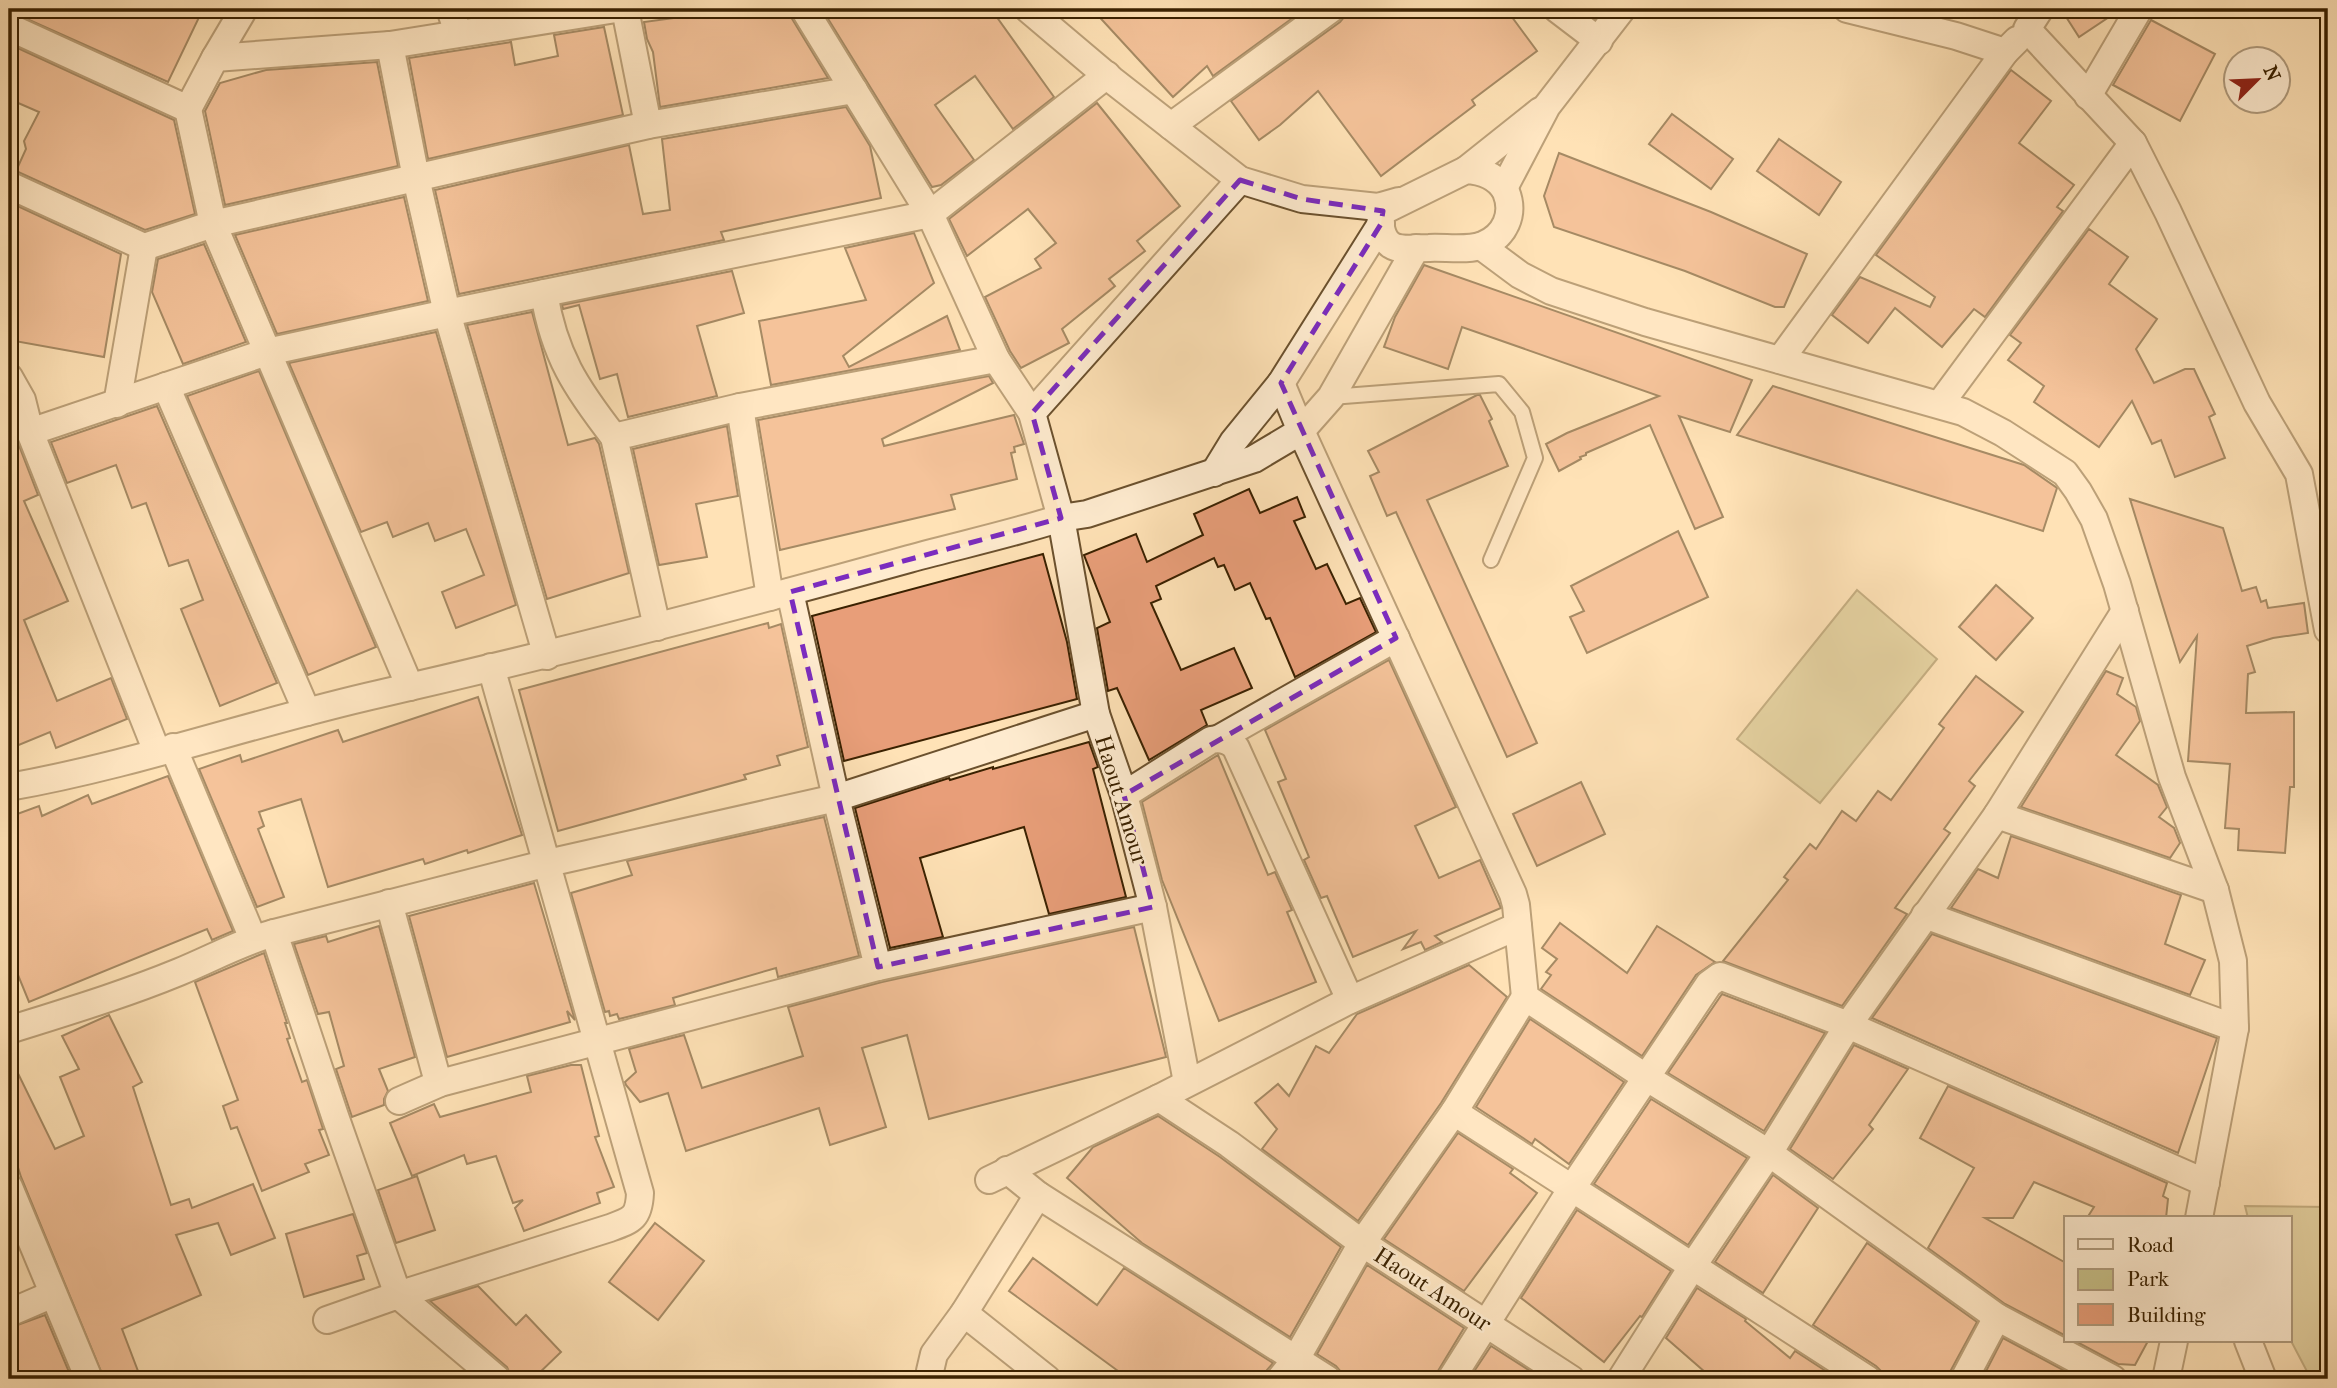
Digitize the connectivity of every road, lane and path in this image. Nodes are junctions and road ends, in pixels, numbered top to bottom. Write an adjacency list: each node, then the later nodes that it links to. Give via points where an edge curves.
1 (244, 9): 16 (street)
2 (615, 9): 11 (street); 22 (street)
3 (804, 9): 18 (street, Haout Amour)
4 (1027, 9): 17 (street)
5 (1331, 9): 23 (street)
6 (1557, 9): 13 (street)
7 (1622, 9): 13 (street)
8 (1847, 9): 15 (street)
9 (2138, 9): 19 (street)
10 (2034, 19): 15 (street); 19 (street)
11 (454, 21): 14 (street)
12 (9, 27): 21 (street)
13 (1599, 41): 20 (street)
14 (390, 45): 16 (street); 26 (street)
15 (2005, 52): 40 (street)
16 (215, 58): 21 (street)
17 (1107, 75): 23 (street); 31 (street)
18 (854, 90): 22 (street); 31 (street, Haout Amour)
19 (2088, 96): 24 (street)
20 (1547, 106): 25 (street); 29 (street)
21 (188, 109): 32 (street)
22 (648, 125): 26 (street)
23 (1171, 126): 27 (street)
24 (2133, 143): 46 (street); 58 (street, via 2257,403 2299,474)
25 (1465, 170): 29 (street, via 1481,171); 30 (street)
26 (416, 178): 32 (street); 37 (street)
27 (1240, 180): 30 (street, via 1302,199); 48 (street)
28 (9, 185): 34 (street)
29 (1504, 188): 33 (street, via 1509,201 1506,228)
30 (1385, 210): 35 (street, via 1385,238 1395,247); 42 (street)
31 (930, 214): 36 (street); 39 (street, Haout Amour)
32 (213, 224): 34 (street); 38 (street)
33 (1481, 246): 35 (street); 40 (street, via 1551,291)
34 (144, 247): 45 (street)
35 (1416, 248): 44 (street)
36 (544, 293): 37 (street); 51 (street, via 554,339 568,370)
37 (447, 313): 38 (street); 60 (street)
38 (267, 352): 43 (street); 62 (street)
39 (996, 359): 47 (street); 48 (street, Haout Amour)
40 (1780, 360): 46 (street)
41 (9, 377): 50 (street, via 22,400)
42 (1282, 383): 49 (street); 52 (street, via 1233,442)
43 (166, 386): 45 (street); 63 (street)
44 (1331, 397): 49 (street); 54 (lane, via 1499,384 1522,412 1535,458)
45 (117, 404): 50 (street)
46 (1940, 404): 56 (street, via 2003,433 2065,473 2094,519)
47 (740, 407): 51 (street); 55 (street)
48 (1032, 413): 53 (street, Haout Amour)
49 (1301, 431): 52 (street, via 1254,459); 59 (street)
50 (30, 432): 66 (street)
51 (614, 437): 57 (street)
52 (1214, 473): 53 (street)
53 (1062, 518): 55 (street); 64 (street, Haout Amour)
54 (1491, 560)
55 (780, 595): 57 (street); 69 (street)
56 (2125, 611): 70 (street); 72 (street, via 2172,777)
57 (657, 627): 60 (street)
58 (2328, 630)
59 (1396, 638): 65 (street); 76 (street, via 1513,894)
60 (547, 656): 61 (street)
61 (491, 667): 62 (street); 71 (street)
62 (411, 687): 63 (street)
63 (307, 712): 66 (street)
64 (1096, 714): 68 (street, Haout Amour); 69 (street)
65 (1218, 739): 68 (street); 80 (street, via 1232,742 1236,748)
66 (165, 749): 67 (street, via 77,775); 77 (street)
67 (9, 788)
68 (1124, 794): 74 (street, Haout Amour)
69 (836, 798): 71 (street); 78 (street)
70 (1997, 815): 72 (street); 75 (street)
71 (548, 863): 73 (street); 84 (street)
72 (2215, 891): 82 (street, via 2233,961)
73 (389, 903): 77 (street); 87 (street)
74 (1153, 907): 78 (street); 86 (street, Haout Amour)
75 (1925, 915): 81 (street); 82 (street)
76 (1518, 926): 79 (street); 80 (street)
77 (264, 936): 83 (street, via 133,990); 100 (street, via 335,1116)
78 (878, 967): 84 (street)
79 (1525, 997): 85 (street); 90 (street)
80 (1350, 1000): 86 (street)
81 (1848, 1025): 85 (street, via 1720,976 1709,984); 91 (street); 92 (street)
82 (2235, 1028): 92 (street)
83 (9, 1030)
84 (597, 1040): 87 (street); 100 (street, via 640,1193 634,1218)
85 (1647, 1078): 91 (street); 94 (street)
86 (1186, 1082): 88 (street)
87 (440, 1083): 89 (street)
88 (1159, 1098): 95 (street, via 998,1175); 97 (street, Haout Amour)
89 (399, 1101)
90 (1454, 1112): 94 (street); 97 (street)
91 (1769, 1153): 98 (street); 103 (street)
92 (2206, 1184): 96 (street)
93 (9, 1187): 99 (street)
94 (1572, 1188): 98 (street); 105 (street)
95 (1038, 1195): 102 (street); 108 (street)
96 (2199, 1216)
97 (1363, 1243): 105 (street, Haout Amour); 108 (street)
98 (1692, 1266): 117 (street); 118 (street)
99 (53, 1294): 101 (street); 109 (street)
100 (398, 1295): 104 (street); 110 (street)
101 (9, 1313)
102 (964, 1313): 111 (street, via 934,1354); 112 (street)
103 (1997, 1317): 119 (street); 120 (street)
104 (327, 1320)
105 (1487, 1325): 115 (street); 116 (street, Haout Amour)
106 (2174, 1342): 121 (street)
107 (2248, 1342): 122 (street)
108 (1296, 1359): 113 (street); 114 (street)
109 (89, 1379)
110 (498, 1379)
111 (932, 1379)
112 (1047, 1379)
113 (1280, 1379)
114 (1327, 1379)
115 (1451, 1379)
116 (1572, 1379)
117 (1621, 1379)
118 (1867, 1379)
119 (1964, 1379)
120 (2113, 1379)
121 (2166, 1379)
122 (2263, 1379)

